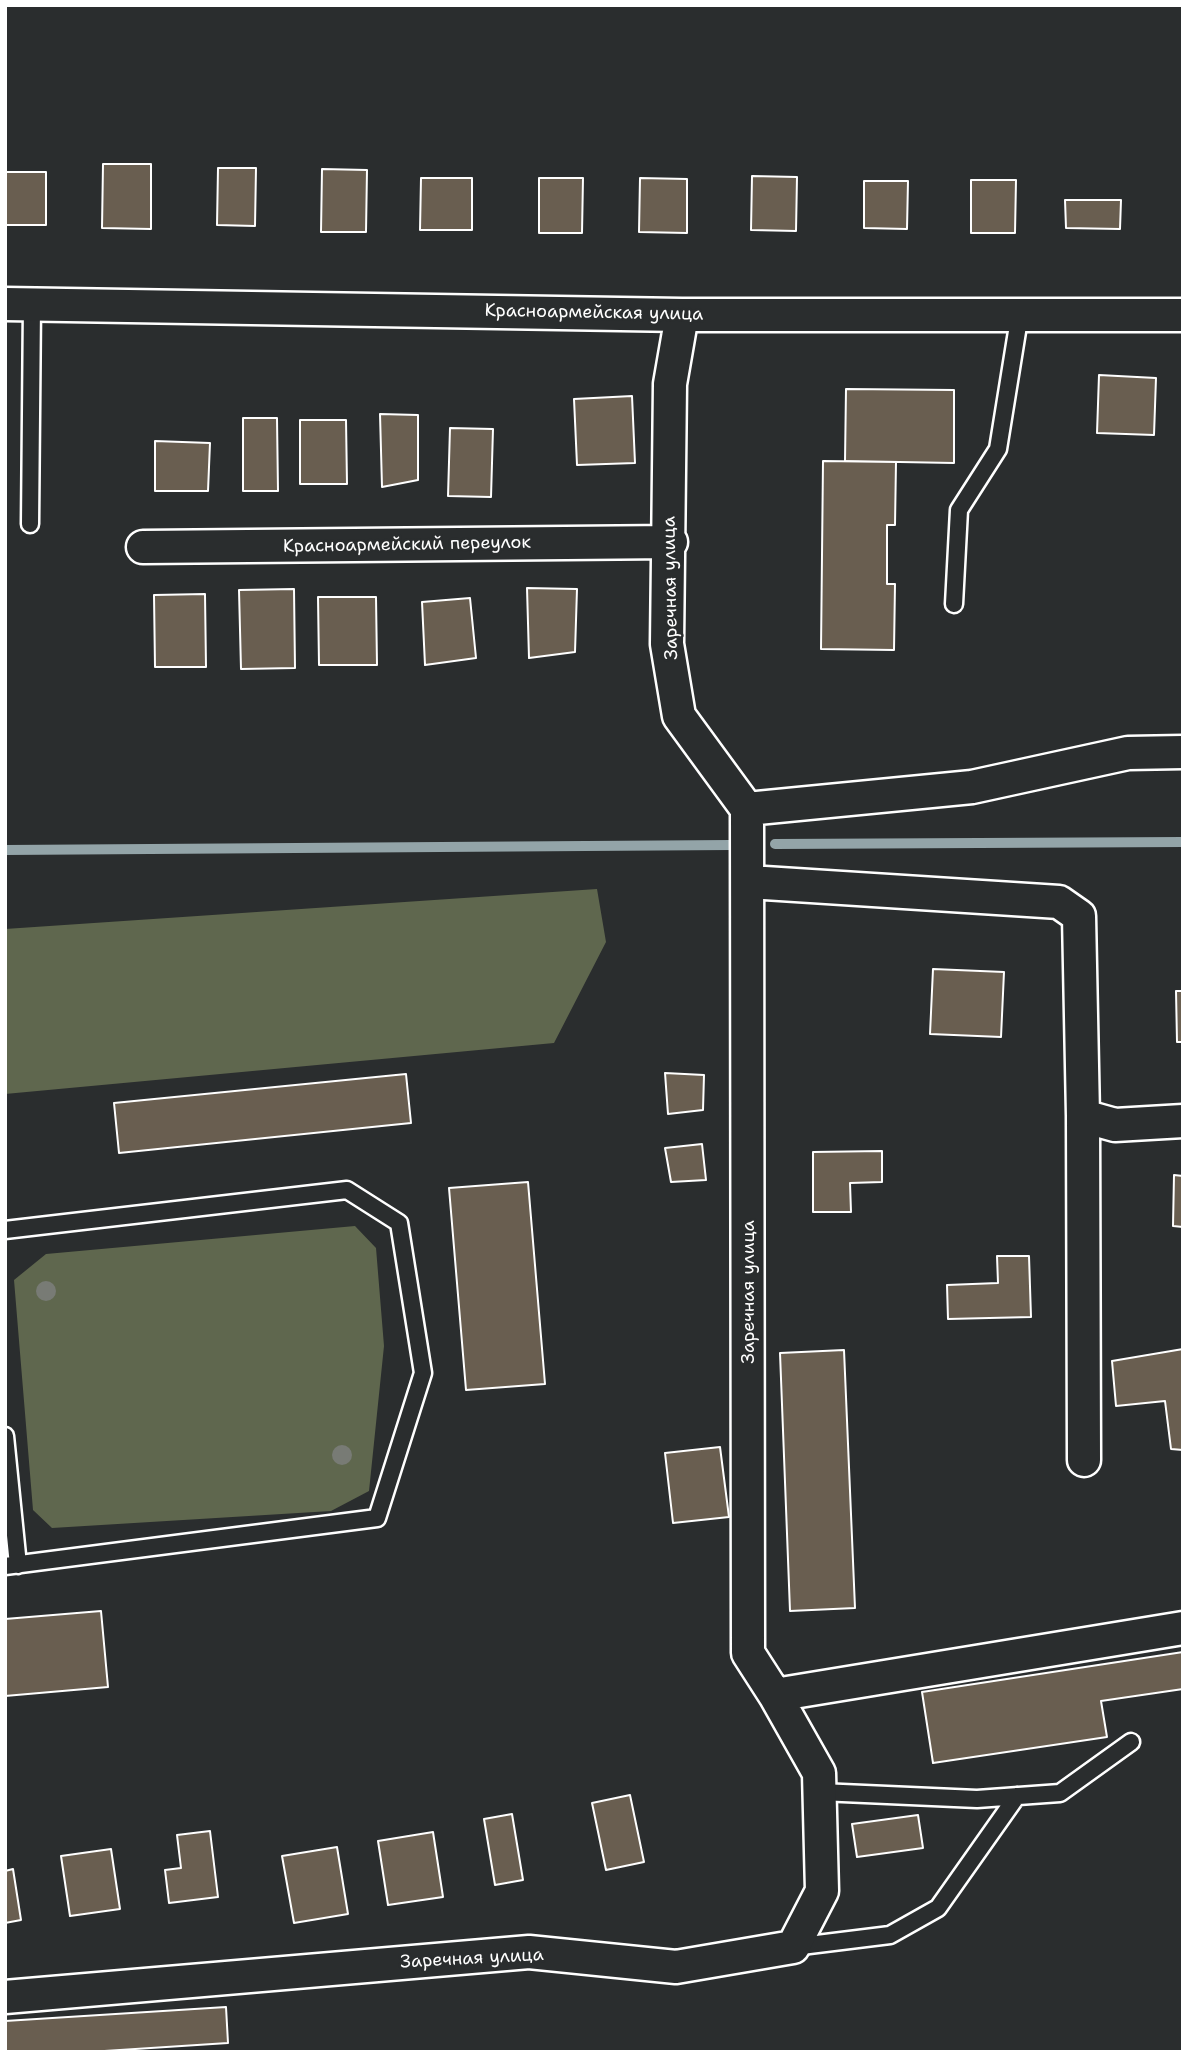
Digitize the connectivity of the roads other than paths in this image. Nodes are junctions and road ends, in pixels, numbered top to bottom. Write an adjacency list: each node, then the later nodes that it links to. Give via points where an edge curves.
1 (19, 304): 3 (street, Красноармейская улица); 5 (lane)
2 (1020, 313): 3 (street, Красноармейская улица); 4 (street, Красноармейская улица); 8 (lane, via 998,449 959,510)
3 (682, 315): 6 (street, Заречная улица, via 670,384)
4 (1183, 315)
5 (30, 524)
6 (671, 542): 7 (street, Красноармейский переулок); 10 (street, Заречная улица, via 667,644 679,716)
7 (143, 547)
8 (954, 604)
9 (1183, 752): 10 (street, via 1128,753 972,787)
10 (747, 810): 11 (street, Заречная улица)
11 (749, 882): 12 (street, via 1059,902 1079,916); 19 (street, Заречная улица, via 748,1653)
12 (1083, 1116): 13 (street, via 1115,1125); 16 (street)
13 (1183, 1121)
14 (5, 1230): 17 (lane, via 346,1190 399,1223 424,1373 377,1518)
15 (5, 1436): 17 (lane)
16 (1084, 1460)
17 (12, 1565)
18 (1183, 1628): 19 (street)
19 (775, 1695): 21 (street, Заречная улица, via 819,1773)
20 (1131, 1742): 22 (lane, via 1059,1793)
21 (820, 1792): 22 (lane, via 977,1800); 23 (street, Заречная улица, via 822,1891)
22 (1017, 1796): 23 (lane, via 938,1908 890,1935)
23 (793, 1947): 24 (street, Заречная улица, via 676,1967 529,1952)
24 (5, 1997)

